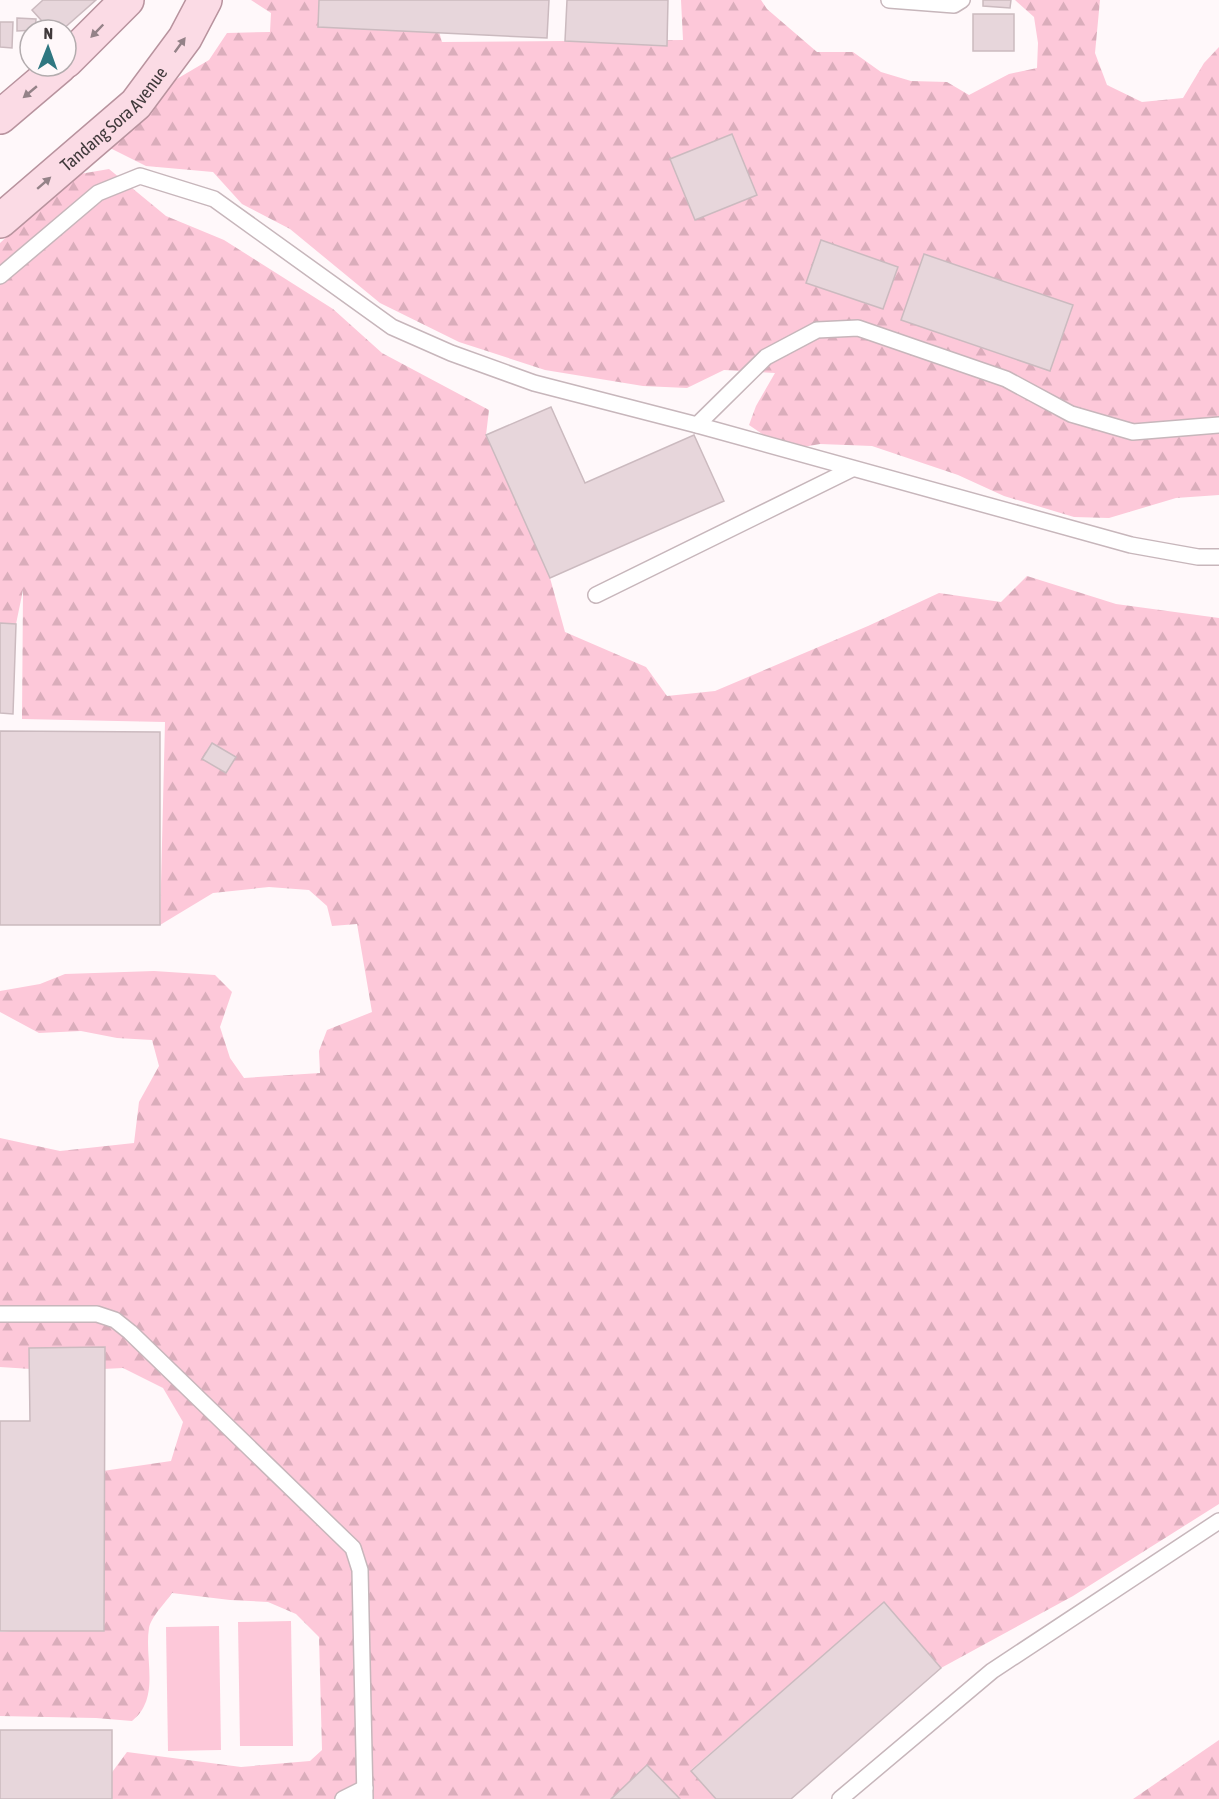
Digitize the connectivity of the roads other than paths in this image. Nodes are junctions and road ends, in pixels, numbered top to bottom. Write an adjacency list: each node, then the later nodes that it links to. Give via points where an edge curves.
1 (127, 0): 5 (main road, one-way to 5)
2 (205, 0): 8 (main road, Tandang Sora Avenue, one-way to 2, via 136,104 185,39)
3 (889, 0): 4 (lane, via 954,5)
4 (962, 0)
5 (78, 49)
6 (46, 78): 7 (main road, one-way to 7)
7 (0, 117)
8 (0, 221)
9 (0, 276): 10 (lane, via 98,193 140,176 214,199 392,327 534,383)
10 (697, 425): 11 (lane, via 766,357 817,330 858,328 1006,380 1071,414 1133,432); 12 (lane)
11 (1219, 425)
12 (852, 469): 13 (lane, via 1131,545); 14 (lane)
13 (1219, 557)
14 (596, 595)
15 (0, 1314): 17 (lane, via 97,1314 115,1320 352,1548 360,1570)
16 (1219, 1521): 19 (lane, via 992,1671)
17 (365, 1793): 18 (lane)
18 (343, 1799)
19 (840, 1799)

